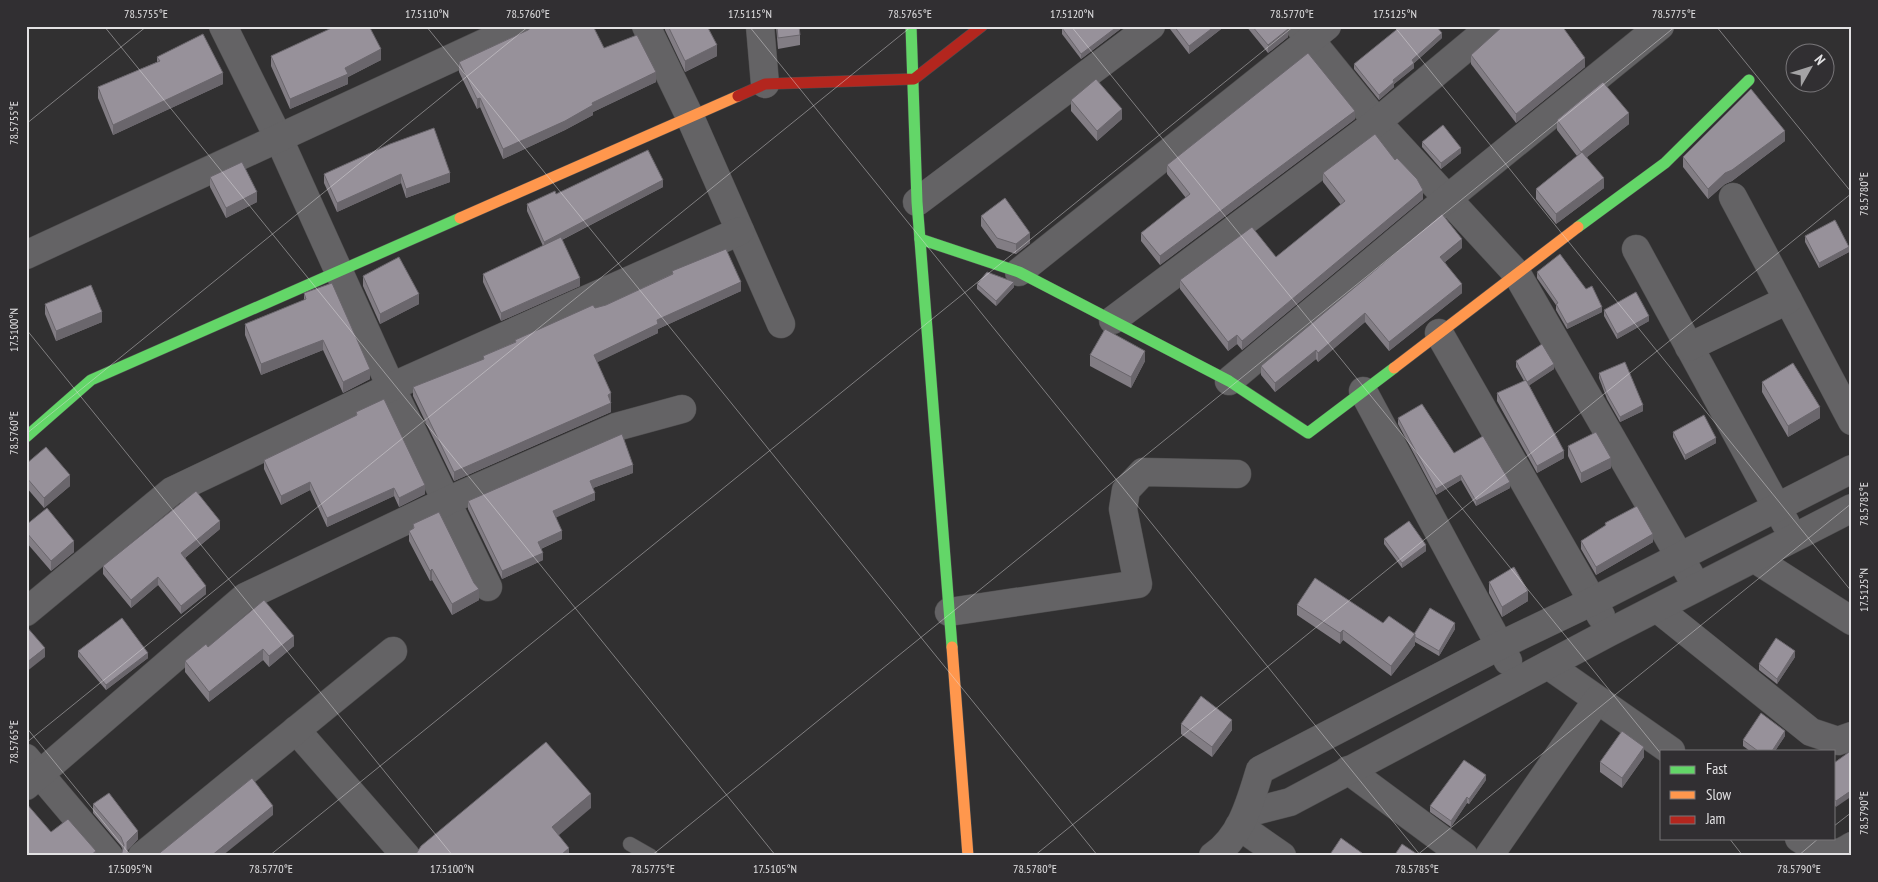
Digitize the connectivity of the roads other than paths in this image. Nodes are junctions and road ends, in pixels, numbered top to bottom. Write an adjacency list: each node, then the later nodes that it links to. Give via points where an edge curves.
1 (223, 26): 16 (street)
2 (521, 26): 16 (street)
3 (646, 26): 14 (street)
4 (760, 26): 13 (street)
5 (911, 26): 11 (street)
6 (982, 26): 11 (street)
7 (1151, 26): 19 (street)
8 (1492, 26): 15 (street)
9 (1660, 26): 18 (street)
10 (1312, 31): 15 (street); 25 (street)
11 (914, 79): 13 (street); 19 (street)
12 (1749, 80): 26 (street, via 1665,163)
13 (765, 84): 14 (street)
14 (690, 117): 20 (street); 24 (street)
15 (1377, 122): 18 (street); 28 (street)
16 (279, 139): 23 (street); 24 (street)
17 (1733, 197): 27 (street)
18 (1446, 199): 26 (street); 32 (street)
19 (917, 202): 21 (street)
20 (740, 231): 29 (street); 33 (street)
21 (920, 240): 25 (street); 51 (street)
22 (1636, 249): 31 (street)
23 (26, 255)
24 (338, 272): 33 (street); 37 (street, via 92,380)
25 (1019, 272): 28 (street)
26 (1517, 274): 30 (street); 44 (street)
27 (1788, 300): 31 (street); 36 (street)
28 (1113, 320): 32 (street)
29 (781, 324)
30 (1440, 333): 34 (street); 48 (street)
31 (1689, 347): 41 (street)
32 (1229, 382): 34 (street, via 1308,433)
33 (391, 388): 40 (street); 50 (street, via 172,491)
34 (1363, 391): 54 (street)
35 (682, 409): 40 (street, via 616,427)
36 (1852, 420)
37 (26, 437)
38 (1852, 469): 41 (street)
39 (1237, 474): 51 (street, via 1143,472 1126,490 1124,509 1138,584)
40 (447, 501): 46 (street); 63 (street, via 245,597)
41 (1777, 508): 43 (street); 44 (street)
42 (1852, 508): 43 (street)
43 (1792, 537): 45 (street)
44 (1680, 557): 47 (street); 48 (street)
45 (1755, 559): 47 (street); 52 (street)
46 (488, 587)
47 (1697, 587): 49 (street)
48 (1593, 601): 53 (street); 54 (street)
49 (1658, 609): 53 (street); 60 (street, via 1811,732 1838,741)
50 (26, 612)
51 (949, 612): 72 (street)
52 (1852, 621)
53 (1610, 632): 56 (street)
54 (1499, 646): 57 (street); 64 (street, via 1260,770)
55 (393, 651): 59 (street)
56 (1548, 665): 57 (street); 58 (street)
57 (1518, 682): 62 (street)
58 (1597, 700): 61 (street); 76 (street)
59 (296, 730): 68 (street); 70 (street)
60 (1852, 736)
61 (1670, 750)
62 (1348, 770): 64 (street, via 1290,802); 75 (street)
63 (31, 773): 69 (street)
64 (1243, 820): 73 (street, via 1228,846); 74 (street)
65 (1803, 840): 67 (street, via 1829,855 1841,854)
66 (630, 844): 71 (lane)
67 (1852, 846)
68 (404, 855)
69 (109, 856)
70 (142, 856)
71 (651, 856)
72 (968, 856)
73 (1213, 856)
74 (1282, 856)
75 (1464, 856)
76 (1489, 856)

